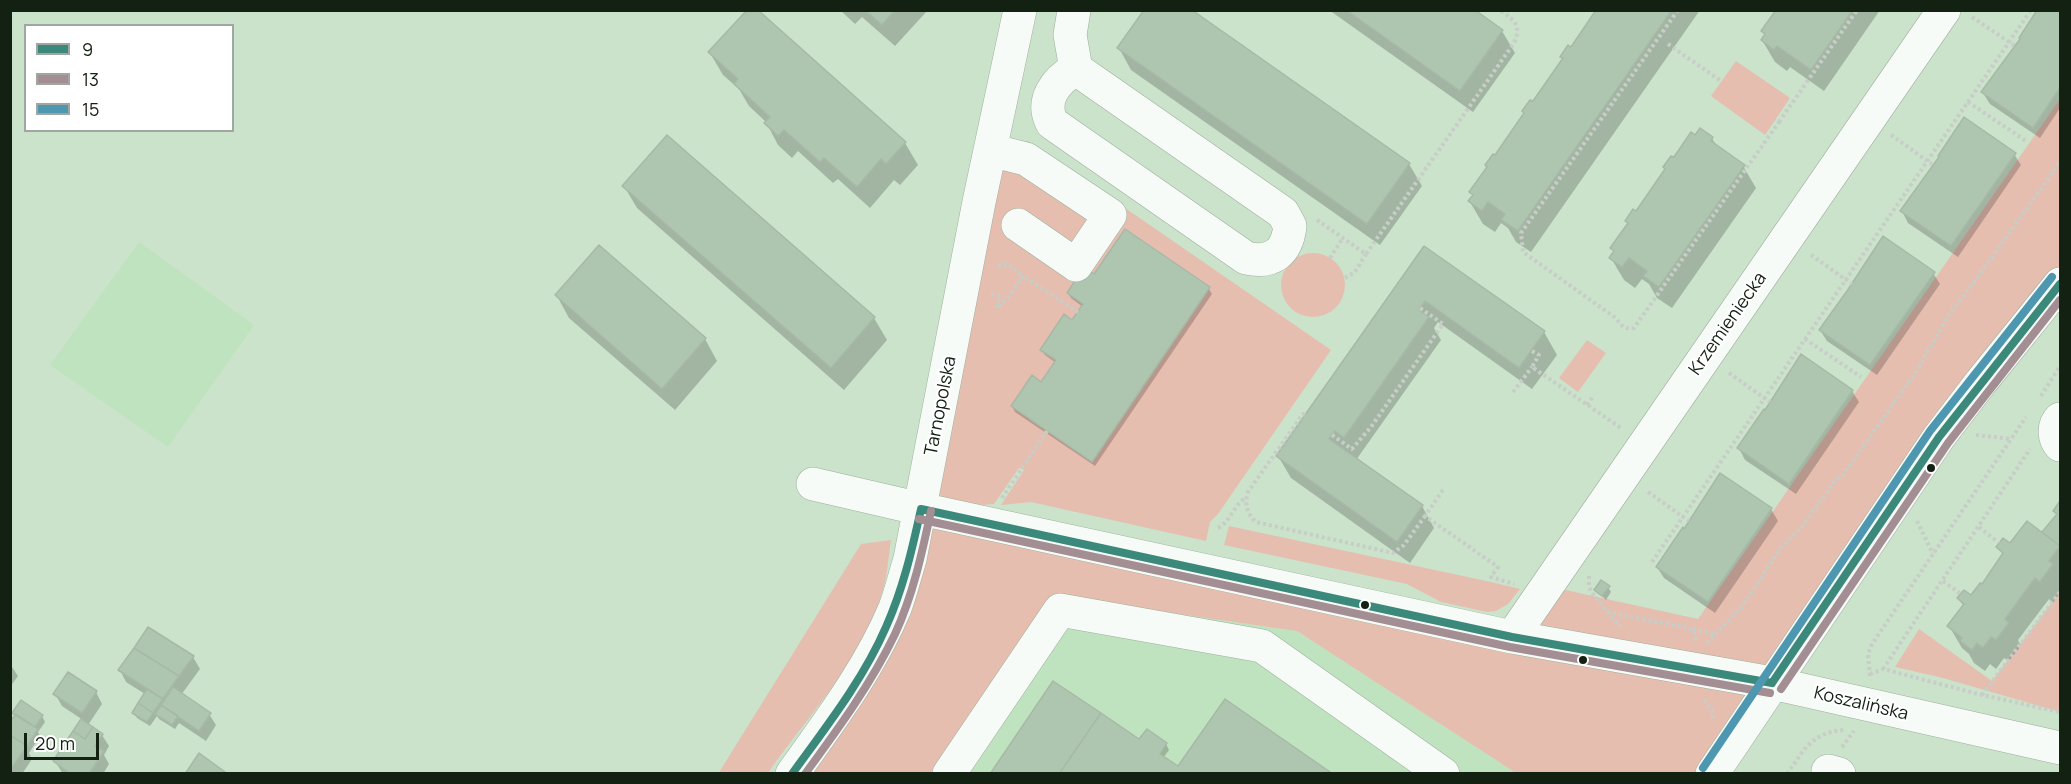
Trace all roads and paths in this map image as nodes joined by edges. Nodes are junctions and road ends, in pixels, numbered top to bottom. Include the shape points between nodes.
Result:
1 (1020, 10) edge
2 (1074, 10) edge
3 (1500, 10) edge
4 (1678, 10) edge
5 (1857, 10) edge
6 (1976, 10) edge
7 (2031, 10) edge
8 (1960, 18) edge
9 (2009, 42) junction
10 (1668, 44) dead end
11 (2015, 46) dead end
12 (1076, 69) junction
13 (1721, 81) dead end
14 (1968, 102) junction
15 (1897, 125) dead end
16 (2026, 141) dead end
17 (990, 150) junction
18 (1928, 161) junction
19 (2061, 162) edge
20 (1933, 165) dead end
21 (1314, 218) dead end
22 (1018, 225) dead end
23 (1343, 238) junction
24 (1808, 252) dead end
25 (1366, 254) junction
26 (1000, 255) dead end
27 (1330, 258) dead end
28 (998, 266) junction
29 (995, 275) dead end
30 (1023, 276) junction
31 (1345, 279) dead end
32 (1846, 279) junction
33 (993, 284) dead end
34 (1852, 284) dead end
35 (2061, 284) edge
36 (991, 294) junction
37 (989, 303) dead end
38 (1420, 308) dead end
39 (1078, 312) dead end
40 (1805, 339) junction
41 (1532, 351) dead end
42 (1730, 365) dead end
43 (2061, 366) edge
44 (1532, 367) junction
45 (1861, 377) dead end
46 (1569, 385) dead end
47 (1565, 390) junction
48 (1513, 392) dead end
49 (1594, 395) dead end
50 (1765, 398) junction
51 (1770, 402) dead end
52 (1587, 405) junction
53 (2042, 411) edge
54 (1305, 415) dead end
55 (1047, 431) dead end
56 (1625, 431) dead end
57 (1332, 435) dead end
58 (2047, 444) edge
59 (813, 484) dead end
60 (1642, 488) dead end
61 (1443, 490) dead end
62 (1246, 498) junction
63 (1000, 501) dead end
64 (921, 509) junction
65 (1234, 510) junction
66 (1249, 513) junction
67 (1425, 516) junction
68 (1683, 517) junction
69 (1689, 521) dead end
70 (1979, 527) junction
71 (1218, 528) dead end
72 (2000, 543) dead end
73 (1652, 562) dead end
74 (1590, 567) dead end
75 (1943, 580) junction
76 (1515, 585) dead end
77 (2061, 592) edge
78 (1961, 594) dead end
79 (1607, 612) junction
80 (1689, 628) junction
81 (1626, 634) dead end
82 (1716, 634) junction
83 (1512, 637) junction
84 (1697, 662) junction
85 (1883, 669) junction
86 (1772, 683) junction
87 (1982, 695) junction
88 (2061, 712) edge
89 (1714, 724) dead end
90 (1852, 726) dead end
91 (2061, 748) edge
92 (792, 774) edge
93 (949, 774) edge
94 (1443, 774) edge
95 (1712, 774) edge
96 (1787, 774) edge

1 - 17 street, Tarnopolska
2 - 12 street via 1070,35
3 - 25 path via 1516,23 1514,44
4 - 5 path via 1521,233 1523,252 1629,329 1634,328
6 - 8 path
7 - 9 path
8 - 9 path
8 - 83 street, Krzemieniecka
9 - 11 path
9 - 14 path
10 - 13 path
12 - 12 street via 1283,213 1290,226 1286,245 1270,259 1246,258 1052,123 1048,100 1063,76
14 - 16 path
14 - 18 path
15 - 18 path via 1889,136
17 - 22 street via 1026,159 1110,215 1076,264
17 - 64 street, Tarnopolska
18 - 20 path
18 - 32 path
19 - 82 path via 1948,316 1918,369 1843,476 1780,549 1742,607
21 - 23 path
23 - 25 path
23 - 27 path
24 - 32 path
25 - 31 path via 1355,272
26 - 28 path
28 - 29 path
28 - 30 path via 1008,264
30 - 36 path via 996,308 1000,296
30 - 39 path
32 - 34 path
32 - 40 path
33 - 36 path
35 - 86 street via 1939,437
36 - 37 path
38 - 57 path via 1443,324 1352,449
40 - 45 path
40 - 50 path
41 - 44 path via 1539,356
42 - 50 path via 1726,371
43 - 53 path
44 - 47 path
44 - 48 path
46 - 47 path
47 - 52 path
49 - 52 path
50 - 51 path
50 - 68 path
52 - 56 path
53 - 58 street via 2057,422
53 - 85 path via 1872,644 1868,654 1870,676
54 - 62 path
55 - 63 path
58 - 70 path
59 - 64 street, Koszalińska
60 - 68 path
61 - 67 path
62 - 65 path
62 - 66 path
64 - 83 street, Koszalińska
64 - 92 street, Tarnopolska via 895,608 867,664
65 - 66 path
65 - 71 path
66 - 67 path via 1260,524 1389,553 1401,549
67 - 76 path via 1498,567 1491,577
68 - 69 path
68 - 73 path
70 - 72 path
70 - 75 path
74 - 79 path via 1589,587
75 - 78 path
75 - 85 path
77 - 87 path
79 - 80 path
79 - 81 path
80 - 82 path
80 - 84 path via 1694,631
82 - 84 path
83 - 84 street, Koszalińska
84 - 86 street, Koszalińska
84 - 89 path via 1690,689 1712,710
85 - 87 path
86 - 91 street, Koszalińska
86 - 95 street
87 - 88 path
90 - 96 path via 1861,732 1830,732 1811,741
93 - 94 street via 1060,610 1262,646

